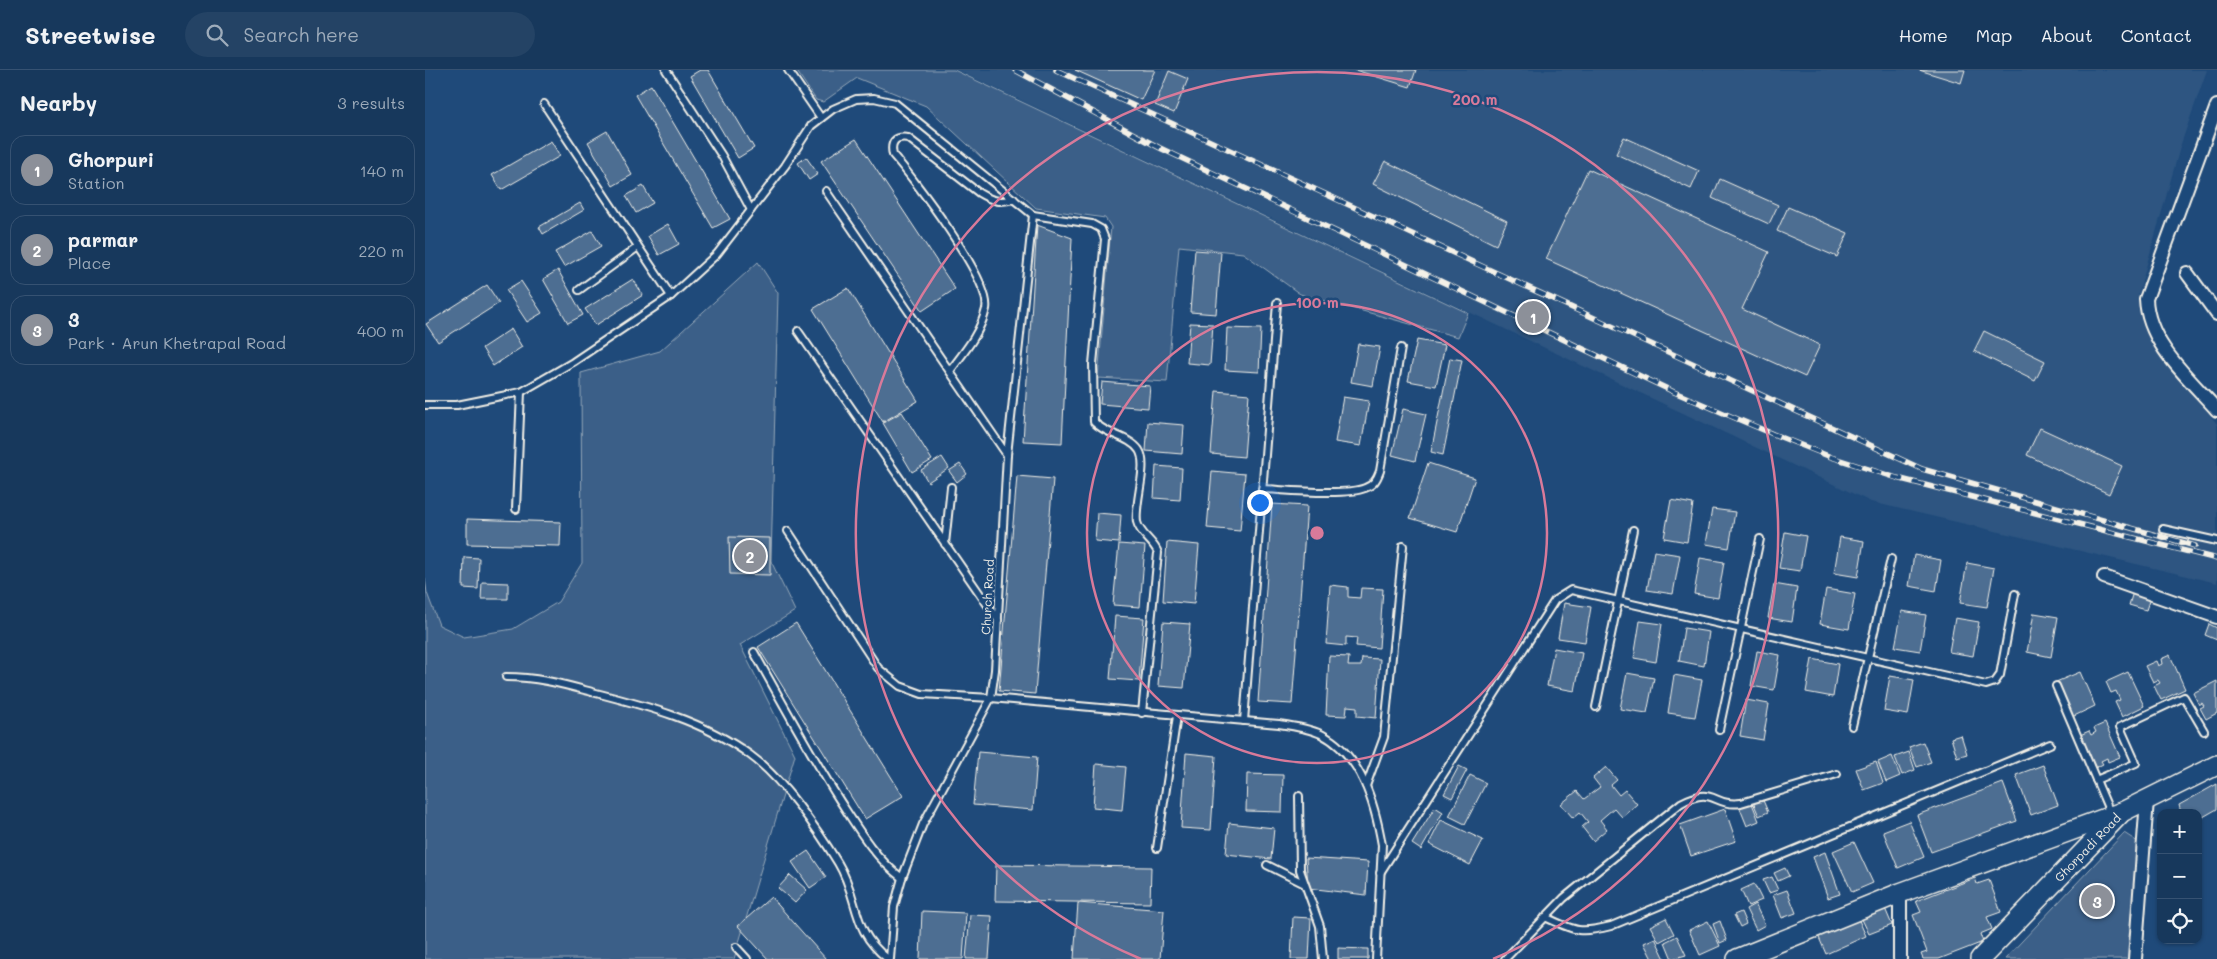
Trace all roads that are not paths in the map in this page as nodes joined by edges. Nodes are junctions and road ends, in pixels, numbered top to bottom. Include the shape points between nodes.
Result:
1 (666, 70) edge
2 (788, 70) edge
3 (543, 104) dead end
4 (2217, 106) edge
5 (821, 118) junction
6 (826, 191) dead end
7 (1014, 199) junction
8 (751, 210) junction
9 (1033, 215) junction
10 (638, 247) junction
11 (2187, 274) dead end
12 (579, 290) dead end
13 (671, 296) junction
14 (1277, 302) dead end
15 (2217, 314) edge
16 (798, 331) dead end
17 (1401, 348) dead end
18 (950, 371) junction
19 (521, 392) junction
20 (425, 404) edge
21 (2217, 410) edge
22 (1007, 455) junction
23 (951, 487) dead end
24 (1262, 489) junction
25 (516, 508) dead end
26 (2163, 529) dead end
27 (1633, 530) dead end
28 (788, 531) dead end
29 (1760, 539) dead end
30 (2217, 542) edge
31 (945, 544) junction
32 (1403, 546) dead end
33 (1891, 559) dead end
34 (2104, 577) dead end
35 (2015, 594) dead end
36 (1619, 600) junction
37 (2217, 617) edge
38 (998, 620) junction
39 (1741, 628) junction
40 (754, 652) dead end
41 (1869, 657) junction
42 (506, 677) dead end
43 (2057, 686) dead end
44 (991, 698) junction
45 (1596, 707) dead end
46 (1142, 713) junction
47 (1177, 716) junction
48 (1244, 721) junction
49 (1852, 726) dead end
50 (1719, 730) dead end
51 (2204, 731) dead end
52 (2050, 744) dead end
53 (2217, 765) edge
54 (1837, 774) dead end
55 (2096, 780) junction
56 (1366, 786) junction
57 (1299, 796) dead end
58 (2147, 800) junction
59 (2117, 814) junction
60 (1157, 848) dead end
61 (1267, 865) dead end
62 (1379, 873) junction
63 (902, 878) junction
64 (1303, 884) junction
65 (1900, 893) junction
66 (1545, 917) junction
67 (736, 947) dead end
68 (747, 959) edge
69 (889, 959) edge
70 (1323, 959) edge
71 (1376, 959) edge
72 (1505, 959) edge
73 (1737, 959) edge
74 (1900, 959) edge
75 (1980, 959) edge
76 (2135, 959) edge

1 - 8 lane
2 - 5 lane
3 - 10 lane
4 - 21 street via 2146,299 2147,312 2163,348
5 - 7 lane via 856,99 875,98 895,103
5 - 8 lane via 811,126
6 - 18 lane
7 - 9 lane
7 - 18 lane via 991,200 908,138 894,140 891,147 893,155 980,279 987,307 977,335
8 - 13 lane via 717,254
9 - 22 lane, Church Road
9 - 46 lane via 1092,224 1101,229 1105,239 1093,364 1094,422 1100,429 1139,450 1143,460 1136,506 1138,524 1159,553
10 - 12 lane
10 - 13 lane
11 - 15 street
13 - 19 lane via 573,362
14 - 24 lane
16 - 31 lane
17 - 24 lane via 1380,471 1375,482 1365,489 1343,491
18 - 22 lane
19 - 20 lane via 457,404
19 - 25 lane
22 - 38 lane, Church Road
23 - 31 lane
24 - 48 lane
26 - 30 lane
27 - 36 lane
28 - 44 lane via 878,668 900,686 922,694
29 - 39 lane
31 - 38 lane
32 - 56 lane via 1384,737
33 - 41 lane
34 - 37 street
35 - 41 lane via 2000,675 1995,682 1975,684
36 - 39 lane
36 - 45 lane
36 - 62 lane via 1571,590 1555,600
38 - 44 lane, Church Road
39 - 41 lane
39 - 50 lane
40 - 63 lane via 811,755 853,820 881,860
41 - 49 lane
42 - 69 lane via 533,677 626,700 697,724 751,755 821,834 844,872 864,934 875,949
43 - 55 lane
44 - 46 lane
44 - 63 lane, Church Road via 923,824
46 - 47 lane
47 - 48 lane
47 - 60 lane
48 - 56 lane via 1297,727 1320,734 1335,743 1357,766
51 - 55 lane via 2184,697 2120,727 2137,763
52 - 66 lane via 1611,926 1575,931
53 - 58 main road, Ghorpadi Road
54 - 66 lane via 1735,804 1723,803 1711,795 1690,798 1628,845
55 - 59 lane
56 - 62 lane via 1382,845
57 - 64 lane via 1299,856
58 - 59 main road, Ghorpadi Road
58 - 76 street
59 - 65 main road
59 - 75 main road, Ghorpadi Road
61 - 64 lane
62 - 71 lane
63 - 69 lane, Church Road via 894,908
64 - 70 lane via 1320,926
65 - 73 main road
65 - 74 street
66 - 72 lane
67 - 68 lane

